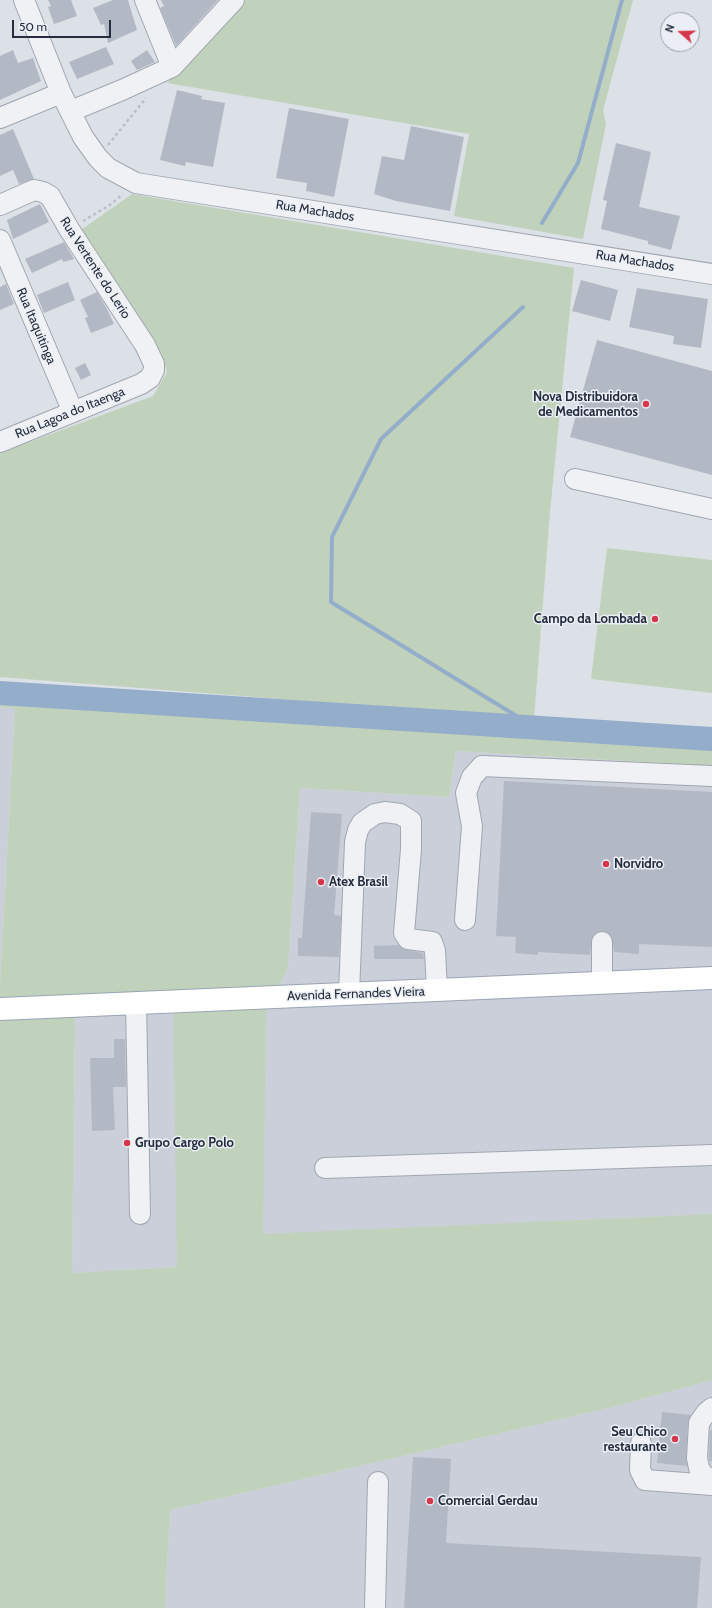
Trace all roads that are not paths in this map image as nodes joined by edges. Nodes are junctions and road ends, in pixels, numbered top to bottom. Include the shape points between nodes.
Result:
1 (24, 0) edge
2 (145, 0) edge
3 (234, 0) edge
4 (172, 67) junction
5 (61, 93) junction
6 (71, 111) junction
7 (0, 118) edge
8 (0, 205) edge
9 (0, 240) edge
10 (712, 274) edge
11 (141, 384) joint
12 (73, 412) junction
13 (0, 442) edge
14 (575, 479) dead end
15 (712, 509) edge
16 (712, 776) edge
17 (465, 920) dead end
18 (602, 942) dead end
19 (710, 975) edge
20 (602, 983) junction
21 (437, 990) junction
22 (349, 994) junction
23 (136, 1003) junction
24 (0, 1009) edge
25 (712, 1155) edge
26 (324, 1168) dead end
27 (140, 1214) dead end
28 (712, 1408) edge
29 (641, 1443) dead end
30 (712, 1480) edge
31 (378, 1482) dead end
32 (712, 1485) edge
33 (375, 1608) edge

1 - 5 street, Rua Machados
2 - 4 street
3 - 4 street
4 - 6 street
5 - 6 street, Rua Machados
5 - 7 street
6 - 10 street, Rua Machados via 84,138 98,158 108,168 136,183
8 - 11 street, Rua Vertente do Lerio via 34,190 43,192 53,201 68,229 152,357 154,370 150,378
9 - 12 street, Rua Itaquitinga
11 - 12 street, Rua Lagoa do Itaenga
12 - 13 street, Rua Lagoa do Itaenga
14 - 15 street
16 - 17 street via 482,766 472,777 466,793 472,826
18 - 20 street
19 - 20 main road, Avenida Fernandes Vieira
20 - 21 main road, Avenida Fernandes Vieira
21 - 22 main road, Avenida Fernandes Vieira
21 - 22 street via 435,951 432,942 408,939 404,933 411,821 400,814 384,812 375,814 362,823 355,842
22 - 23 main road, Avenida Fernandes Vieira
23 - 24 main road, Avenida Fernandes Vieira
23 - 27 street
25 - 26 street
28 - 30 street via 699,1423 697,1458 703,1475
29 - 32 street via 640,1470 645,1480
31 - 33 street

